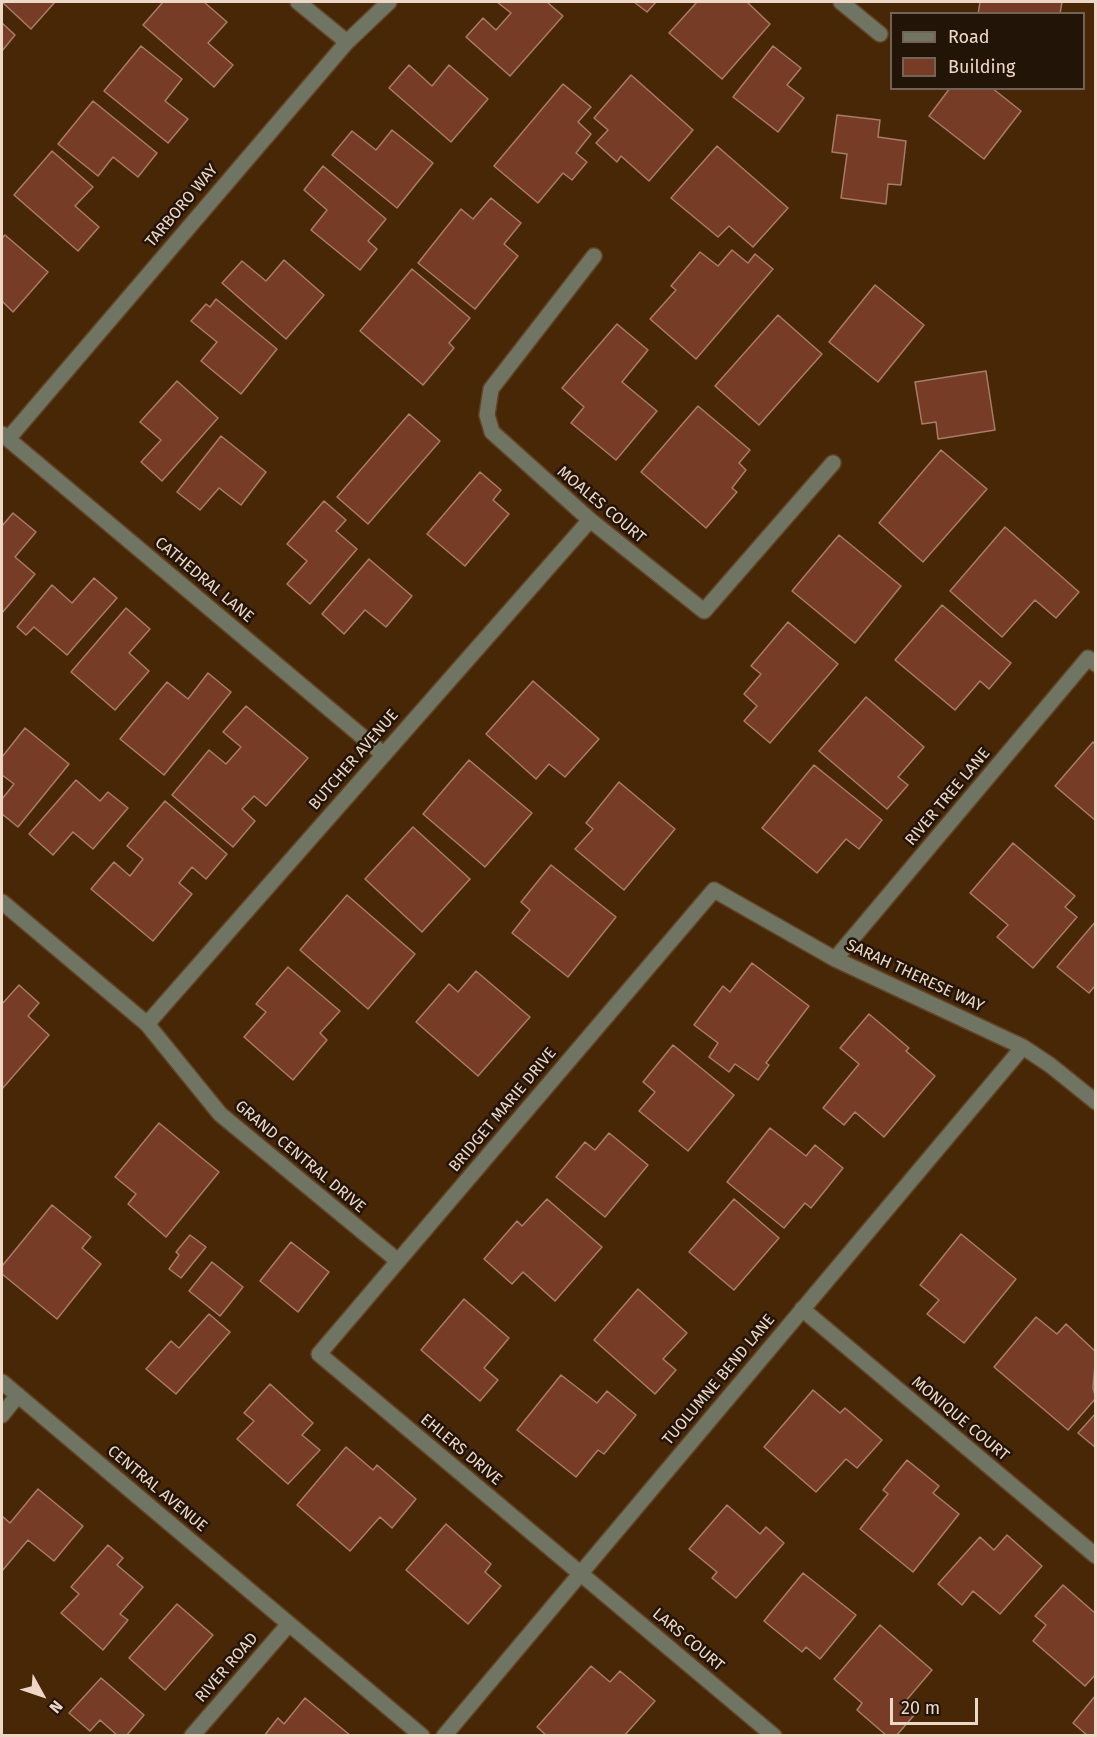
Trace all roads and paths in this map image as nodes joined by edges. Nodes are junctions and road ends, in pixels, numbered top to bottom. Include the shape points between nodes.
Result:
1 (298, 2) edge
2 (389, 2) edge
3 (841, 2) edge
4 (880, 34) dead end
5 (346, 42) junction
6 (594, 256) dead end
7 (5, 436) edge
8 (833, 463) dead end
9 (590, 520) junction
10 (1092, 661) edge
11 (383, 754) junction
12 (714, 890) joint
13 (2, 902) edge
14 (835, 959) junction
15 (147, 1024) junction
16 (1023, 1047) junction
17 (1095, 1102) edge
18 (398, 1262) junction
19 (802, 1309) junction
20 (320, 1354) joint
21 (2, 1382) edge
22 (18, 1395) junction
23 (2, 1415) edge
24 (1095, 1556) edge
25 (580, 1573) junction
26 (289, 1624) junction
27 (192, 1736) edge
28 (422, 1736) edge
29 (444, 1736) edge
30 (774, 1736) edge

1 - 5 street
2 - 5 street, TARBORO WAY
3 - 4 street
5 - 7 street, TARBORO WAY
6 - 9 street, MOALES COURT via 491,389 487,416 492,432
7 - 11 street, CATHEDRAL LANE
8 - 9 street, MOALES COURT via 704,611
9 - 11 street, BUTCHER AVENUE
10 - 14 street, RIVER TREE LANE
11 - 15 street, BUTCHER AVENUE
12 - 14 street, SARAH THERESE WAY
12 - 18 street, BRIDGET MARIE DRIVE
13 - 15 street, GRAND CENTRAL DRIVE
14 - 16 street, SARAH THERESE WAY
15 - 18 street, GRAND CENTRAL DRIVE via 220,1114
16 - 17 street, SARAH THERESE WAY
16 - 19 street, TUOLUMNE BEND LANE
18 - 20 street, BRIDGET MARIE DRIVE
19 - 24 street, MONIQUE COURT
19 - 25 street, TUOLUMNE BEND LANE
20 - 25 street, EHLERS DRIVE
21 - 22 street, CENTRAL AVENUE
22 - 23 street
22 - 26 street, CENTRAL AVENUE
25 - 29 street, TUOLUMNE BEND LANE
25 - 30 street, LARS COURT
26 - 27 street, RIVER ROAD
26 - 28 street, CENTRAL AVENUE

